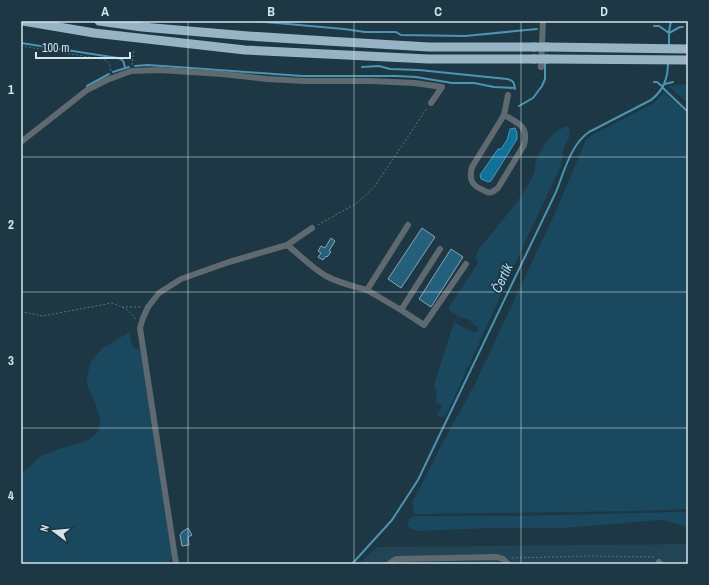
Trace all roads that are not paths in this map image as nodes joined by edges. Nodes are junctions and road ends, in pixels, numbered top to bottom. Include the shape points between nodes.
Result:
1 (23, 21) edge
2 (99, 21) edge
3 (542, 21) edge
4 (686, 49) edge
5 (686, 60) edge
6 (544, 63) junction
7 (508, 95) dead end
8 (431, 103) road end
9 (504, 115) junction
10 (21, 142) edge
11 (408, 225) dead end
12 (312, 228) road end
13 (287, 245) junction
14 (440, 249) dead end
15 (466, 264) dead end
16 (367, 290) junction
17 (401, 310) junction
18 (507, 563) edge
19 (176, 564) edge
20 (389, 564) edge

1 - 6 highway, bridge via 94,33 245,50 428,59 534,59
2 - 4 highway, bridge via 248,36 429,47
3 - 6 street
5 - 6 highway
7 - 9 street
8 - 10 street via 442,87 378,81 304,81 160,70 131,71 87,90
9 - 9 street via 470,174 477,188 486,192 498,188 524,145 526,137 519,124
11 - 16 street
12 - 13 street
13 - 16 street via 326,276
13 - 19 street via 181,279 159,293 143,318 140,328
14 - 17 street
15 - 17 street via 424,325
16 - 17 street
18 - 20 street via 497,558 396,559

